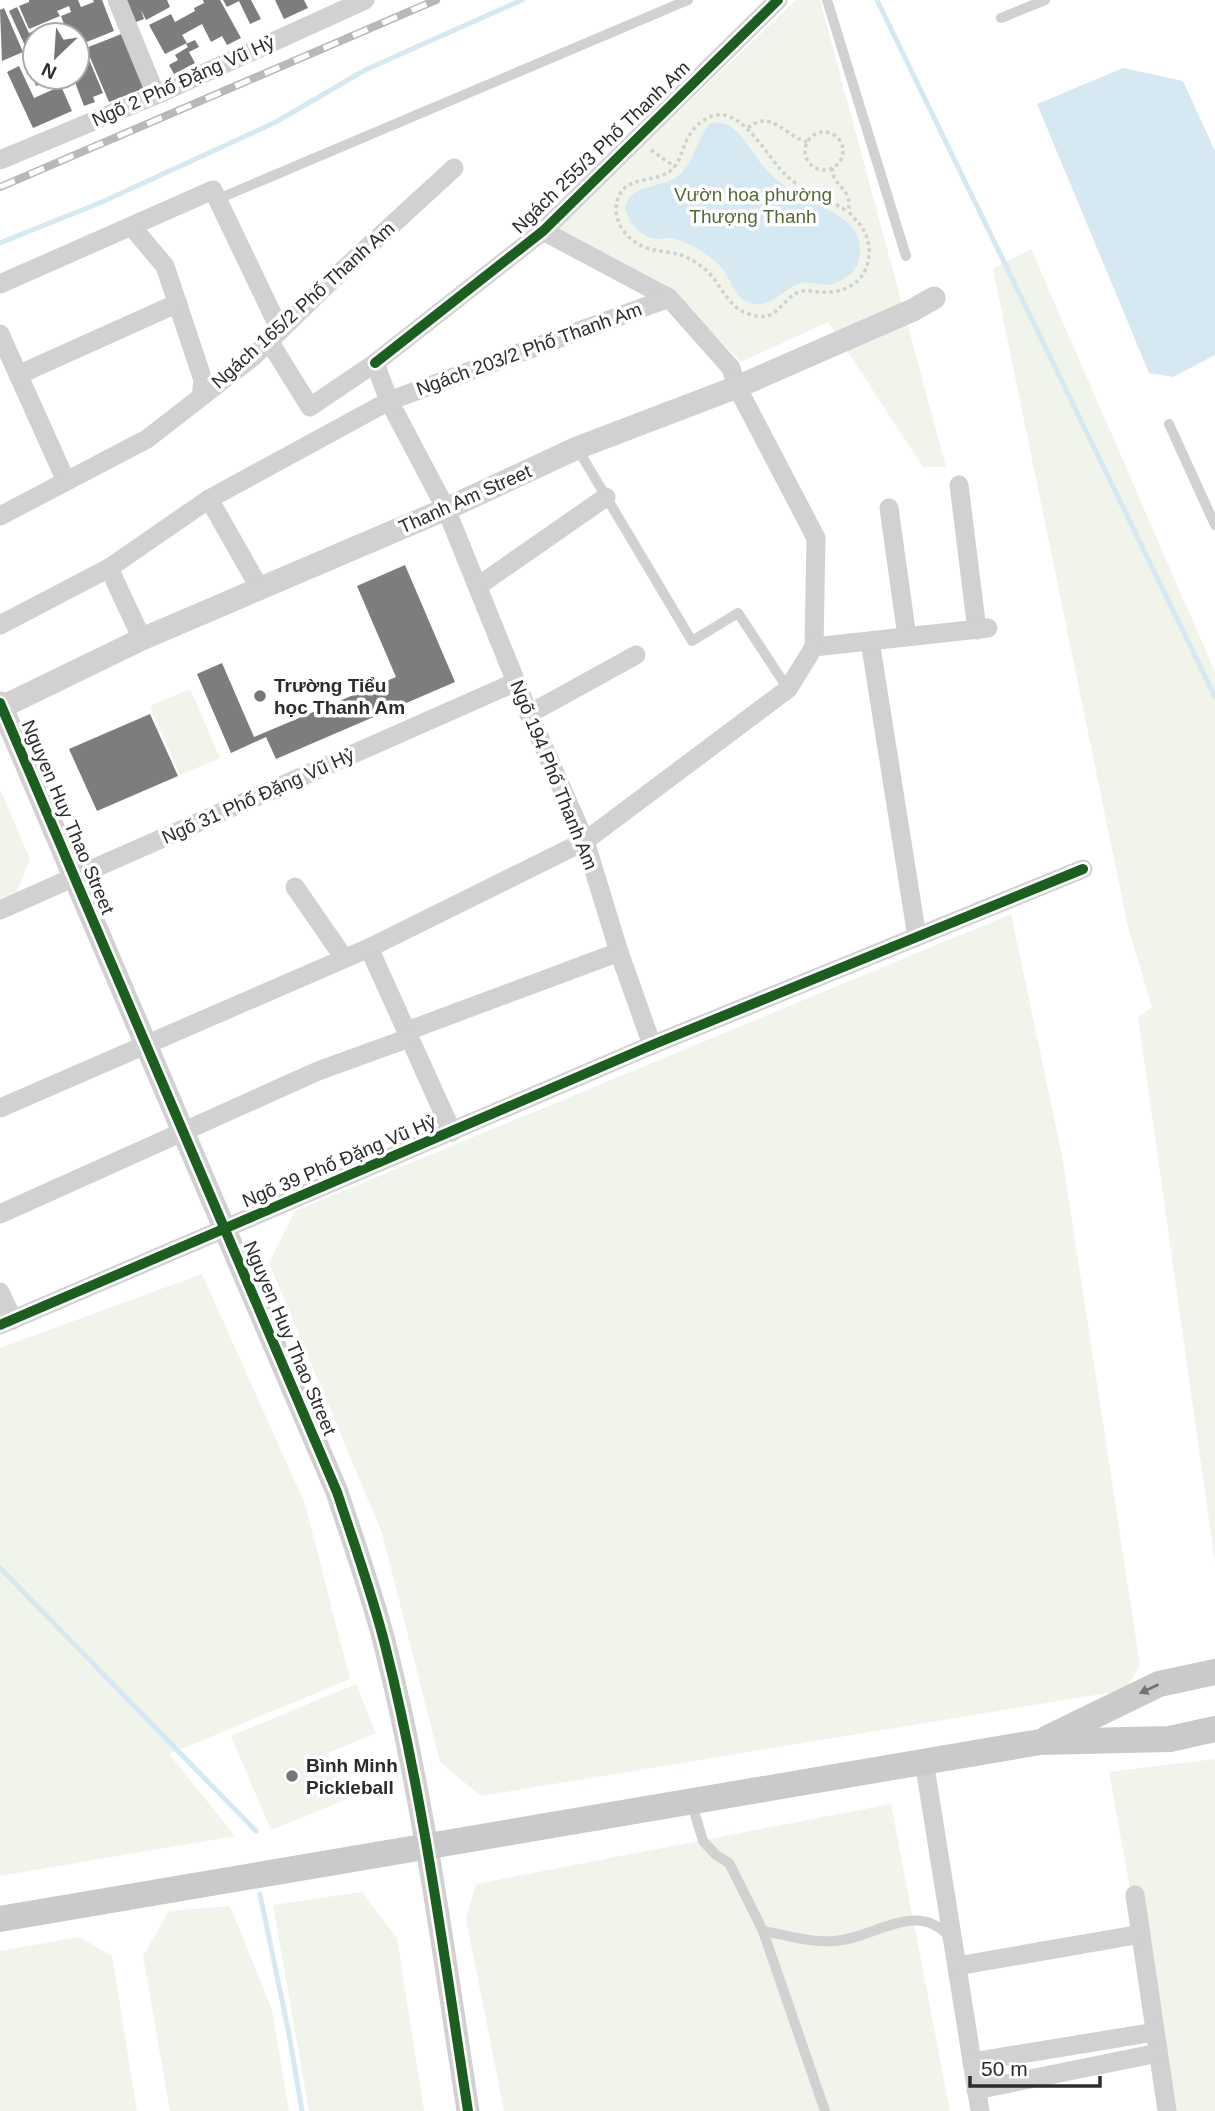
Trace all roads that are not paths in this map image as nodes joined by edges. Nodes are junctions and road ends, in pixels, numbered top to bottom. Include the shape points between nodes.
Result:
1 (117, 0) edge
2 (365, 0) edge
3 (688, 0) edge
4 (778, 0) edge
5 (827, 0) edge
6 (1045, 0) edge
7 (1001, 18) dead end
8 (156, 96) junction
9 (0, 160) edge
10 (454, 168) dead end
11 (215, 195) junction
12 (132, 227) junction
13 (543, 231) junction
14 (906, 256) dead end
15 (0, 284) edge
16 (669, 298) junction
17 (934, 298) dead end
18 (177, 303) junction
19 (0, 334) edge
20 (275, 335) junction
21 (375, 363) junction
22 (18, 375) junction
23 (737, 387) junction
24 (201, 397) junction
25 (389, 401) junction
26 (1169, 424) dead end
27 (577, 448) junction
28 (66, 481) junction
29 (959, 485) dead end
30 (606, 497) junction
31 (209, 499) junction
32 (889, 508) dead end
33 (446, 509) junction
34 (0, 516) edge
35 (1215, 525) edge
36 (109, 568) junction
37 (478, 586) junction
38 (259, 587) junction
39 (0, 625) edge
40 (907, 637) junction
41 (142, 639) junction
42 (870, 641) junction
43 (814, 648) junction
44 (636, 655) dead end
45 (516, 682) junction
46 (788, 690) junction
47 (1, 706) edge
48 (529, 714) junction
49 (585, 841) junction
50 (1083, 869) dead end
51 (75, 878) junction
52 (295, 887) dead end
53 (0, 910) edge
54 (917, 937) junction
55 (369, 948) junction
56 (619, 952) junction
57 (344, 958) junction
58 (408, 1035) junction
59 (146, 1044) junction
60 (652, 1045) junction
61 (0, 1108) edge
62 (183, 1130) junction
63 (452, 1132) junction
64 (0, 1214) edge
65 (225, 1229) junction
66 (0, 1292) edge
67 (7, 1322) edge
68 (1215, 1672) edge
69 (1215, 1729) edge
70 (1040, 1742) junction
71 (924, 1761) junction
72 (691, 1801) junction
73 (428, 1846) junction
74 (1135, 1895) dead end
75 (0, 1919) edge
76 (763, 1931) junction
77 (1141, 1934) junction
78 (953, 1942) junction
79 (957, 1966) junction
80 (1155, 2032) junction
81 (1158, 2053) junction
82 (972, 2062) junction
83 (976, 2090) junction
84 (468, 2111) edge
85 (825, 2111) edge
86 (980, 2111) edge
87 (1167, 2111) edge

1 - 8 street
2 - 8 street, Ngõ 2 Phố Đặng Vũ Hỷ
3 - 11 lane
4 - 13 street, Ngách 255/3 Phố Thanh Am
5 - 14 lane
6 - 7 lane
8 - 9 street, Ngõ 2 Phố Đặng Vũ Hỷ
10 - 20 street, Ngách 165/2 Phố Thanh Am
11 - 12 street
11 - 20 street
12 - 15 street
12 - 18 street via 165,266
13 - 16 street
13 - 21 street, Ngách 255/3 Phố Thanh Am
16 - 23 street via 731,368
16 - 25 street, Ngách 203/2 Phố Thanh Am
17 - 23 street, Thanh Am Street
18 - 22 street
18 - 24 street via 203,380
19 - 22 street
20 - 21 street, Ngách 255/3 Phố Thanh Am via 310,407
20 - 24 street, Ngách 165/2 Phố Thanh Am
21 - 25 street, Ngõ 194 Phố Thanh Am
22 - 28 street
23 - 27 street, Thanh Am Street
23 - 43 street via 816,538
24 - 28 street, Ngách 165/2 Phố Thanh Am via 147,439
25 - 31 street, Ngách 203/2 Phố Thanh Am
25 - 33 street, Ngõ 194 Phố Thanh Am
26 - 35 lane
27 - 30 lane
27 - 33 street, Thanh Am Street
28 - 34 street, Ngách 165/2 Phố Thanh Am
29 - 40 street via 983,629
30 - 37 street
30 - 46 lane via 692,641 737,613
31 - 36 street, Ngách 203/2 Phố Thanh Am
31 - 38 street
32 - 40 street
33 - 37 street, Ngõ 194 Phố Thanh Am
33 - 38 street, Thanh Am Street
36 - 39 street, Ngách 203/2 Phố Thanh Am
36 - 41 street
37 - 45 street, Ngõ 194 Phố Thanh Am
38 - 41 street, Thanh Am Street
40 - 42 street
41 - 47 street, Thanh Am Street
42 - 43 street
42 - 54 street
43 - 46 street
44 - 48 street
45 - 48 street, Ngõ 194 Phố Thanh Am
45 - 51 street, Ngõ 31 Phố Đặng Vũ Hỷ
46 - 49 street
47 - 51 street, Nguyen Huy Thao Street
48 - 49 street, Ngõ 194 Phố Thanh Am
49 - 55 street
49 - 56 street, Ngõ 194 Phố Thanh Am
50 - 54 street, Ngõ 39 Phố Đặng Vũ Hỷ
51 - 53 street, Ngõ 31 Phố Đặng Vũ Hỷ
51 - 59 street, Nguyen Huy Thao Street
52 - 57 street
54 - 60 street, Ngõ 39 Phố Đặng Vũ Hỷ
55 - 57 street
55 - 58 street
56 - 58 street
56 - 60 street, Ngõ 194 Phố Thanh Am
57 - 59 street
58 - 62 street
58 - 63 street
59 - 61 street
59 - 62 street, Nguyen Huy Thao Street
60 - 63 street, Ngõ 39 Phố Đặng Vũ Hỷ
62 - 64 street
62 - 65 street, Nguyen Huy Thao Street
63 - 65 street, Ngõ 39 Phố Đặng Vũ Hỷ
65 - 67 street, Ngõ 39 Phố Đặng Vũ Hỷ
65 - 73 street, Nguyen Huy Thao Street via 337,1492 370,1591 397,1692
66 - 67 street
68 -> 70 main road via 1159,1684
69 - 70 main road via 1170,1739
70 - 71 main road
71 - 72 main road
71 - 78 street
72 - 73 main road
72 - 76 lane via 703,1842 729,1863
73 - 75 main road
73 - 84 street, Nguyen Huy Thao Street
74 - 77 street
76 - 78 lane via 837,1941 891,1924 924,1920
76 - 85 lane
77 - 79 street
77 - 80 street
78 - 79 street
79 - 82 street
80 - 81 street
80 - 82 street
81 - 83 street
81 - 87 street
82 - 83 street
83 - 86 street

